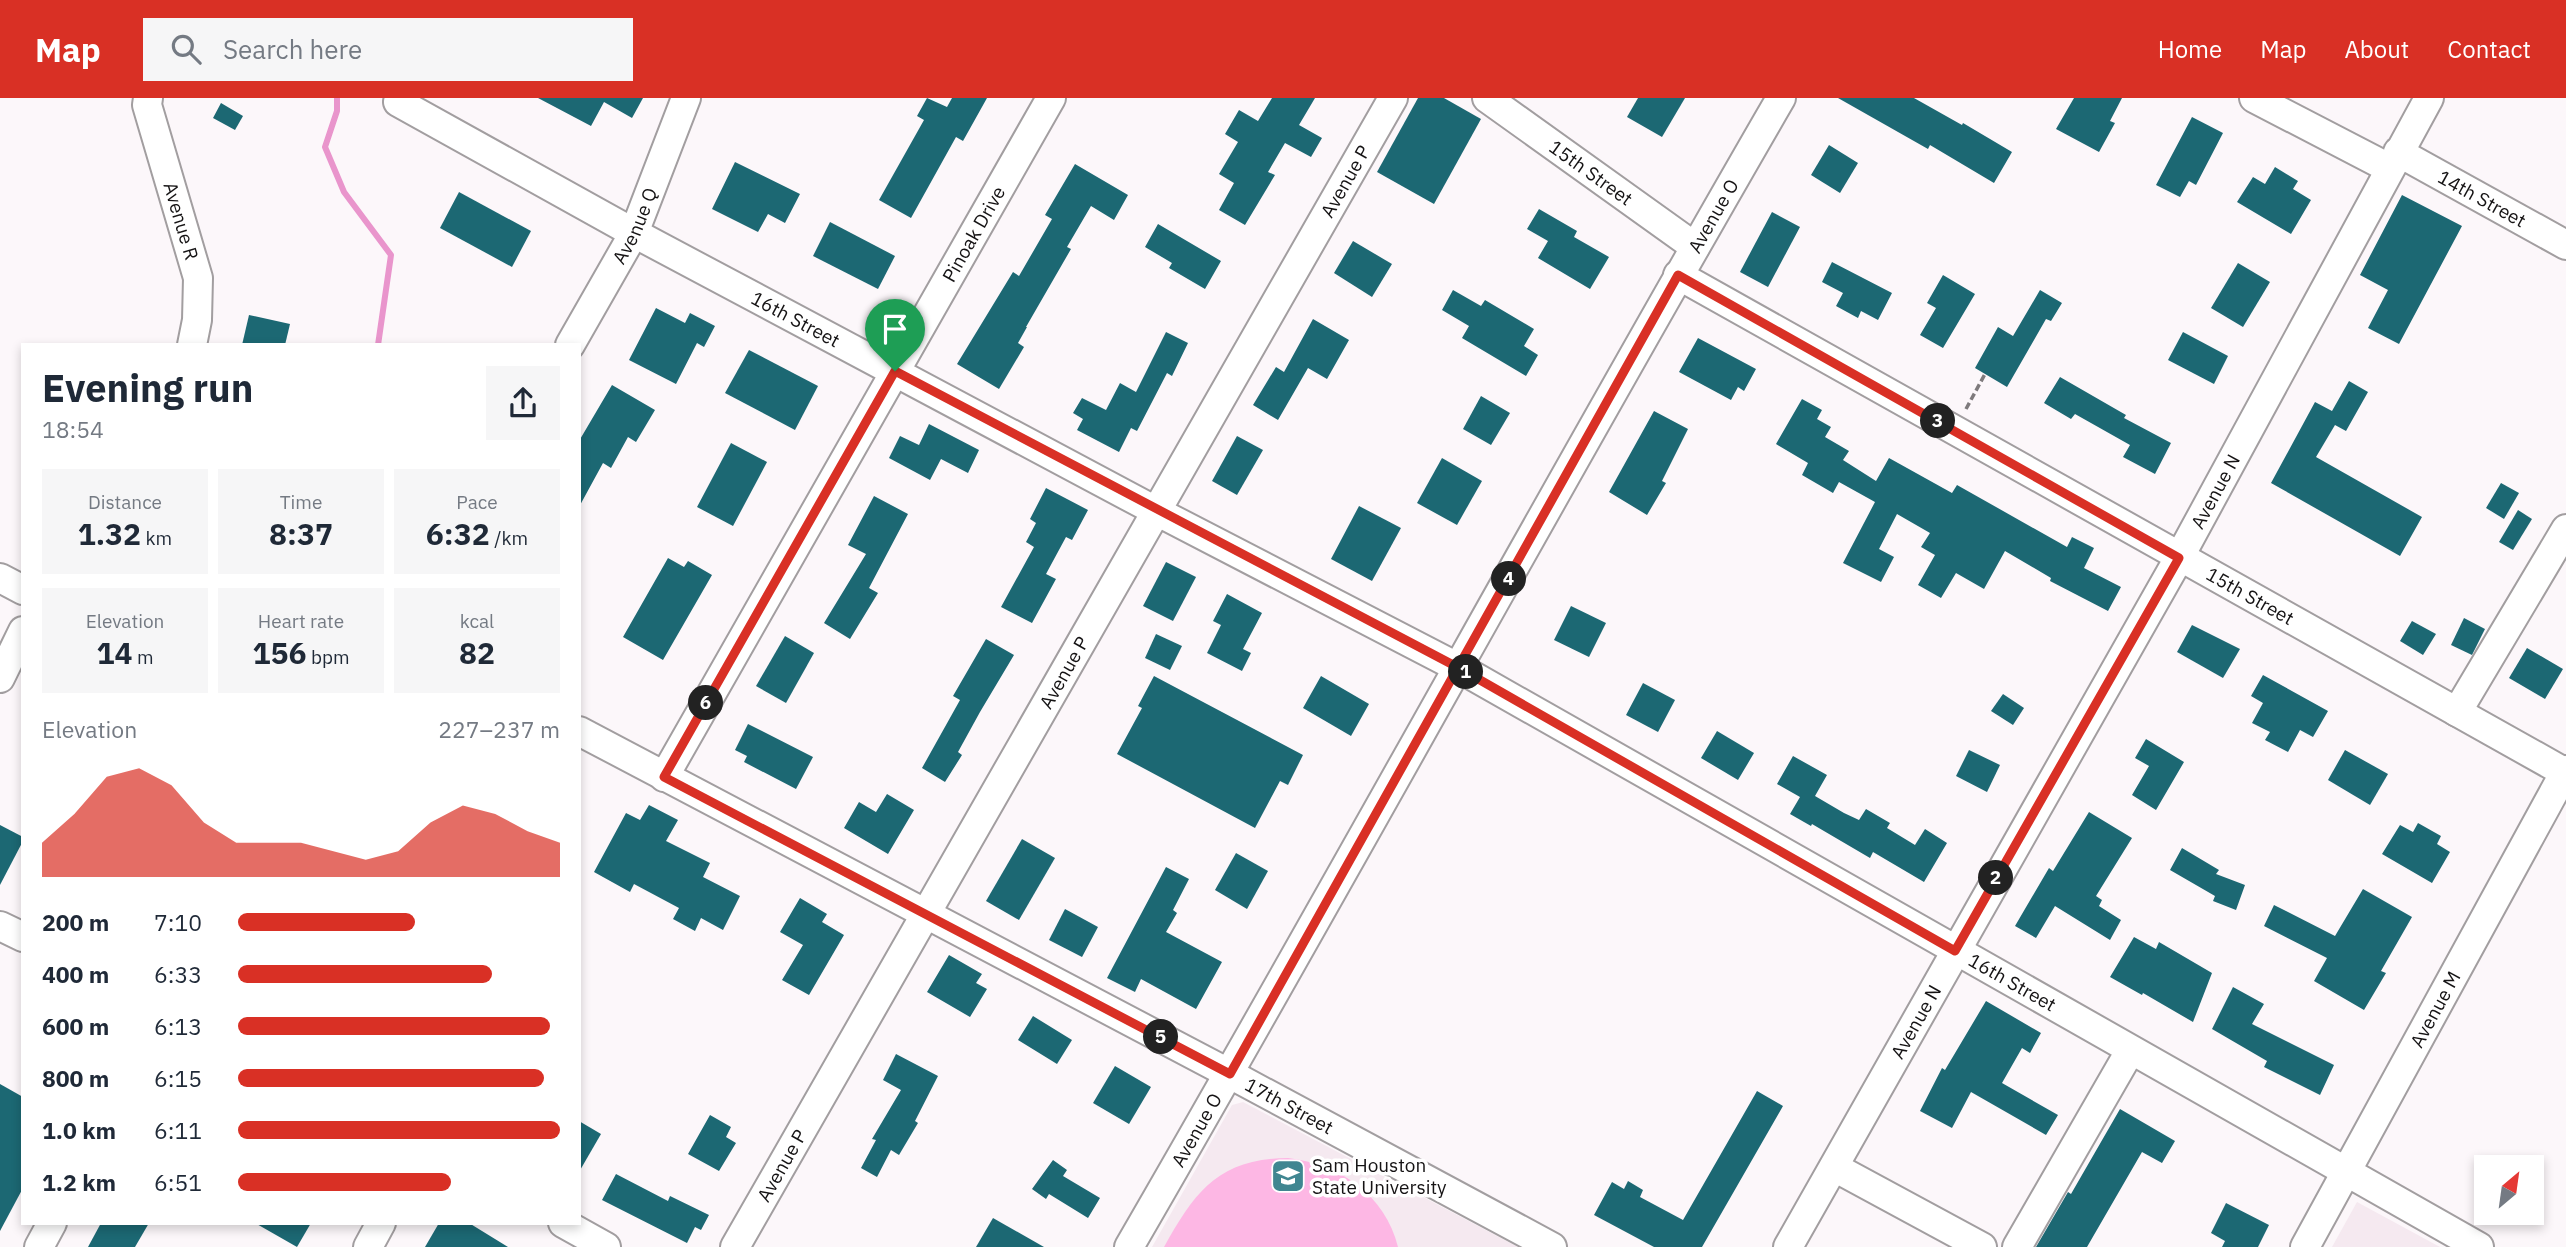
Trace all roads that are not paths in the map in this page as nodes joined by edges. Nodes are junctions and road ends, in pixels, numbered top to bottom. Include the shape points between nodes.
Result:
1 (148, 98) edge
2 (686, 98) edge
3 (1051, 98) edge
4 (1393, 98) edge
5 (1487, 98) edge
6 (1781, 98) edge
7 (2254, 98) edge
8 (2429, 98) edge
9 (398, 102) dead end
10 (2394, 160) junction
11 (634, 233) junction
12 (2566, 245) edge
13 (1695, 247) junction
14 (1678, 275) junction
15 (192, 343) edge
16 (571, 343) edge
17 (895, 371) junction
18 (1156, 511) junction
19 (2566, 529) edge
20 (2179, 558) junction
21 (0, 578) edge
22 (21, 589) edge
23 (21, 635) edge
24 (1459, 668) junction
25 (0, 678) edge
26 (2457, 712) junction
27 (581, 733) edge
28 (2566, 772) edge
29 (664, 777) junction
30 (926, 913) junction
31 (1955, 951) junction
32 (2130, 1051) junction
33 (1230, 1074) junction
34 (1833, 1167) junction
35 (2346, 1173) junction
36 (51, 1225) edge
37 (381, 1225) edge
38 (567, 1225) edge
39 (38, 1247) edge
40 (368, 1247) edge
41 (607, 1247) edge
42 (735, 1247) edge
43 (1129, 1247) edge
44 (1552, 1247) edge
45 (1788, 1247) edge
46 (1982, 1247) edge
47 (2017, 1247) edge
48 (2305, 1247) edge
49 (2479, 1247) edge

1 - 15 street, Avenue R via 198,278
2 - 11 street, Avenue Q
3 - 17 street, Pinoak Drive
4 - 18 street, Avenue P
5 - 13 street, 15th Street
6 - 13 street, Avenue O
7 - 10 street, 14th Street
8 - 10 street, Avenue N
9 - 11 street, 16th Street
10 - 12 street, 14th Street
10 - 20 street, Avenue N
11 - 16 street, Avenue Q
11 - 17 street, 16th Street
13 - 14 street, Avenue O
14 - 20 street, 15th Street
14 - 24 street, Avenue O
17 - 18 street, 16th Street
17 - 29 street, Pinoak Drive
18 - 24 street, 16th Street
18 - 30 street, Avenue P
19 - 26 street
20 - 26 street, 15th Street
20 - 31 street, Avenue N
21 - 22 street
23 - 25 street
24 - 31 street, 16th Street
24 - 33 street, Avenue O
26 - 28 street, 15th Street
27 - 29 street, 17th Street
28 - 35 street, Avenue M
29 - 30 street, 17th Street
30 - 33 street, 17th Street
30 - 42 street, Avenue P
31 - 32 street, 16th Street
31 - 34 street, Avenue N
32 - 35 street, 16th Street
32 - 47 street
33 - 43 street, Avenue O
33 - 44 street, 17th Street
34 - 45 street, Avenue N
34 - 46 street
35 - 48 street, Avenue M
35 - 49 street, 16th Street
36 - 39 street
37 - 40 street
38 - 41 street

